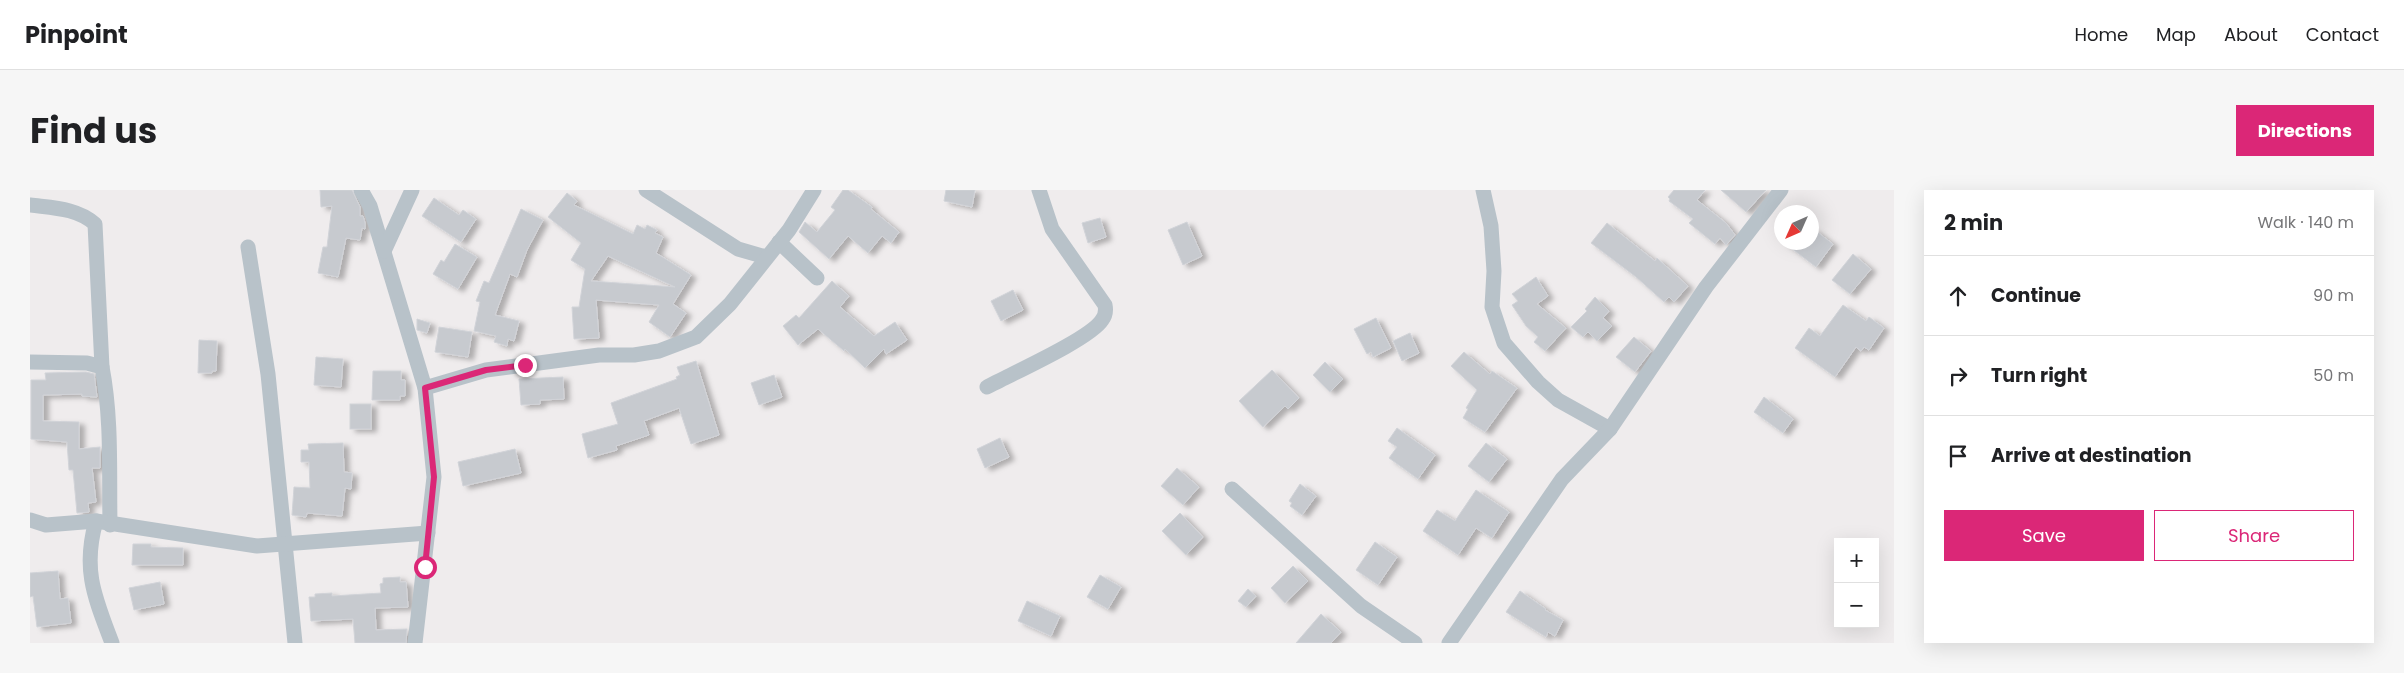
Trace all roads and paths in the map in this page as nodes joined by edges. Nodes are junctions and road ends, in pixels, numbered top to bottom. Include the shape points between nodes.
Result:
1 (362, 190) edge
2 (412, 190) edge
3 (646, 190) edge
4 (814, 190) edge
5 (1039, 190) edge
6 (1483, 190) edge
7 (1780, 190) edge
8 (30, 205) edge
9 (779, 242) junction
10 (248, 247) dead end
11 (384, 251) junction
12 (766, 257) junction
13 (817, 278) dead end
14 (30, 362) edge
15 (102, 367) junction
16 (987, 387) dead end
17 (425, 388) junction
18 (1610, 429) junction
19 (1232, 489) dead end
20 (30, 520) edge
21 (103, 523) junction
22 (428, 533) junction
23 (284, 543) junction
24 (112, 643) edge
25 (295, 643) edge
26 (416, 643) edge
27 (1415, 643) edge
28 (1449, 643) edge

1 - 11 street
2 - 11 street
3 - 12 street via 738,249
4 - 9 street
5 - 16 street via 1052,229 1105,305 1106,312 1102,320 1082,337
6 - 18 street via 1491,226 1492,307 1504,343 1558,400
7 - 18 street via 1706,287
8 - 15 street via 65,209 84,215 95,224
9 - 12 street
9 - 13 street
10 - 23 street via 268,374
11 - 17 street
12 - 17 street via 730,304 696,338 659,351 634,355 599,355 486,370
14 - 15 street via 88,363
15 - 21 street via 110,444
17 - 22 street via 434,477
18 - 28 street via 1562,479
19 - 27 street via 1361,606
20 - 21 street via 46,524
21 - 23 street via 258,546
21 - 24 street via 89,552 90,566 96,601
22 - 23 street
22 - 26 street
23 - 25 street

